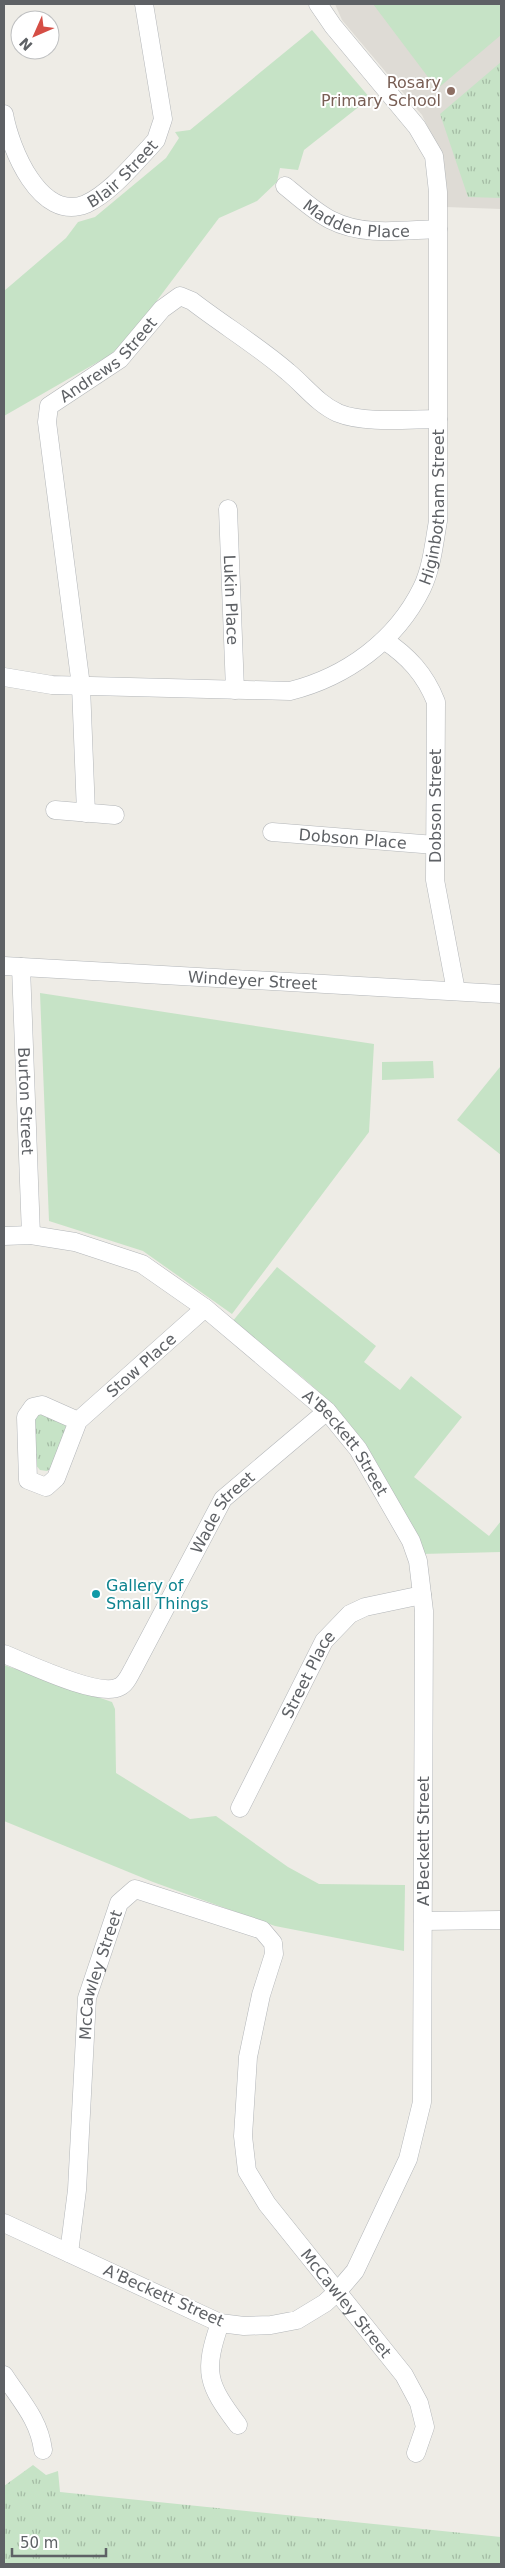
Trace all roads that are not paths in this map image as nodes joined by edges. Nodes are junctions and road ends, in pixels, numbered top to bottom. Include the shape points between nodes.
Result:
1 (144, 4) edge
2 (318, 4) edge
3 (4, 114) edge
4 (285, 186) dead end
5 (438, 229) junction
6 (438, 419) junction
7 (228, 509) dead end
8 (384, 640) junction
9 (4, 677) edge
10 (81, 686) junction
11 (235, 690) junction
12 (55, 810) dead end
13 (86, 813) junction
14 (115, 815) dead end
15 (272, 832) dead end
16 (435, 845) junction
17 (12, 967) edge
18 (456, 991) junction
19 (501, 994) edge
20 (31, 1235) junction
21 (4, 1236) edge
22 (205, 1308) junction
23 (327, 1411) junction
24 (78, 1421) dead end
25 (422, 1595) junction
26 (4, 1654) edge
27 (240, 1808) dead end
28 (501, 1920) edge
29 (423, 1921) junction
30 (4, 2223) edge
31 (69, 2253) junction
32 (337, 2292) junction
33 (220, 2323) junction
34 (4, 2375) edge
35 (238, 2425) dead end
36 (43, 2450) dead end
37 (416, 2454) dead end

1 - 3 street, Blair Street via 163,118 152,144 98,197 77,207 57,205 48,199 26,172 8,136
2 - 5 street, Higinbotham Street via 417,127 434,156
4 - 5 street, Madden Place via 330,220 349,228 369,231
5 - 6 street, Higinbotham Street
6 - 8 street, Higinbotham Street via 438,521 432,555 414,601
6 - 10 street, Andrews Street via 382,419 338,413 310,393 289,372 192,301 180,296 171,301 120,359 56,400 47,414
7 - 11 street, Lukin Place
8 - 11 street, Higinbotham Street via 362,658 313,685 290,691
8 - 16 street, Dobson Street via 414,664 429,684 436,702
9 - 10 street, Higinbotham Street
10 - 11 street, Higinbotham Street
10 - 13 street, Andrews Street
12 - 13 street
13 - 14 street
15 - 16 street, Dobson Place
16 - 18 street, Dobson Street via 435,880
17 - 18 street, Windeyer Street
17 - 20 street, Burton Street
18 - 19 street, Windeyer Street
20 - 21 street, A'Beckett Street
20 - 22 street, A'Beckett Street via 75,1242 142,1264
22 - 23 street, A'Beckett Street
22 - 24 street, Stow Place
23 - 25 street, A'Beckett Street via 358,1449 411,1541 418,1561
23 - 26 street, Wade Street via 223,1499 126,1682 118,1688 94,1688
25 - 27 street, Street Place via 365,1607 350,1614 324,1641
25 - 29 street, A'Beckett Street
28 - 29 street
29 - 32 street, A'Beckett Street via 423,2078 417,2128 408,2159 359,2262
30 - 31 street, A'Beckett Street
31 - 32 street, McCawley Street via 77,2190 87,1998 118,1903 135,1889 262,1930 273,1943 274,1954 261,1995 248,2057 243,2136 247,2171 267,2204
31 - 33 street, A'Beckett Street
32 - 33 street, A'Beckett Street via 297,2320 271,2325
32 - 37 street, McCawley Street via 404,2375 419,2403 425,2427
33 - 35 street via 209,2356 210,2379 219,2401
34 - 36 street via 41,2433

